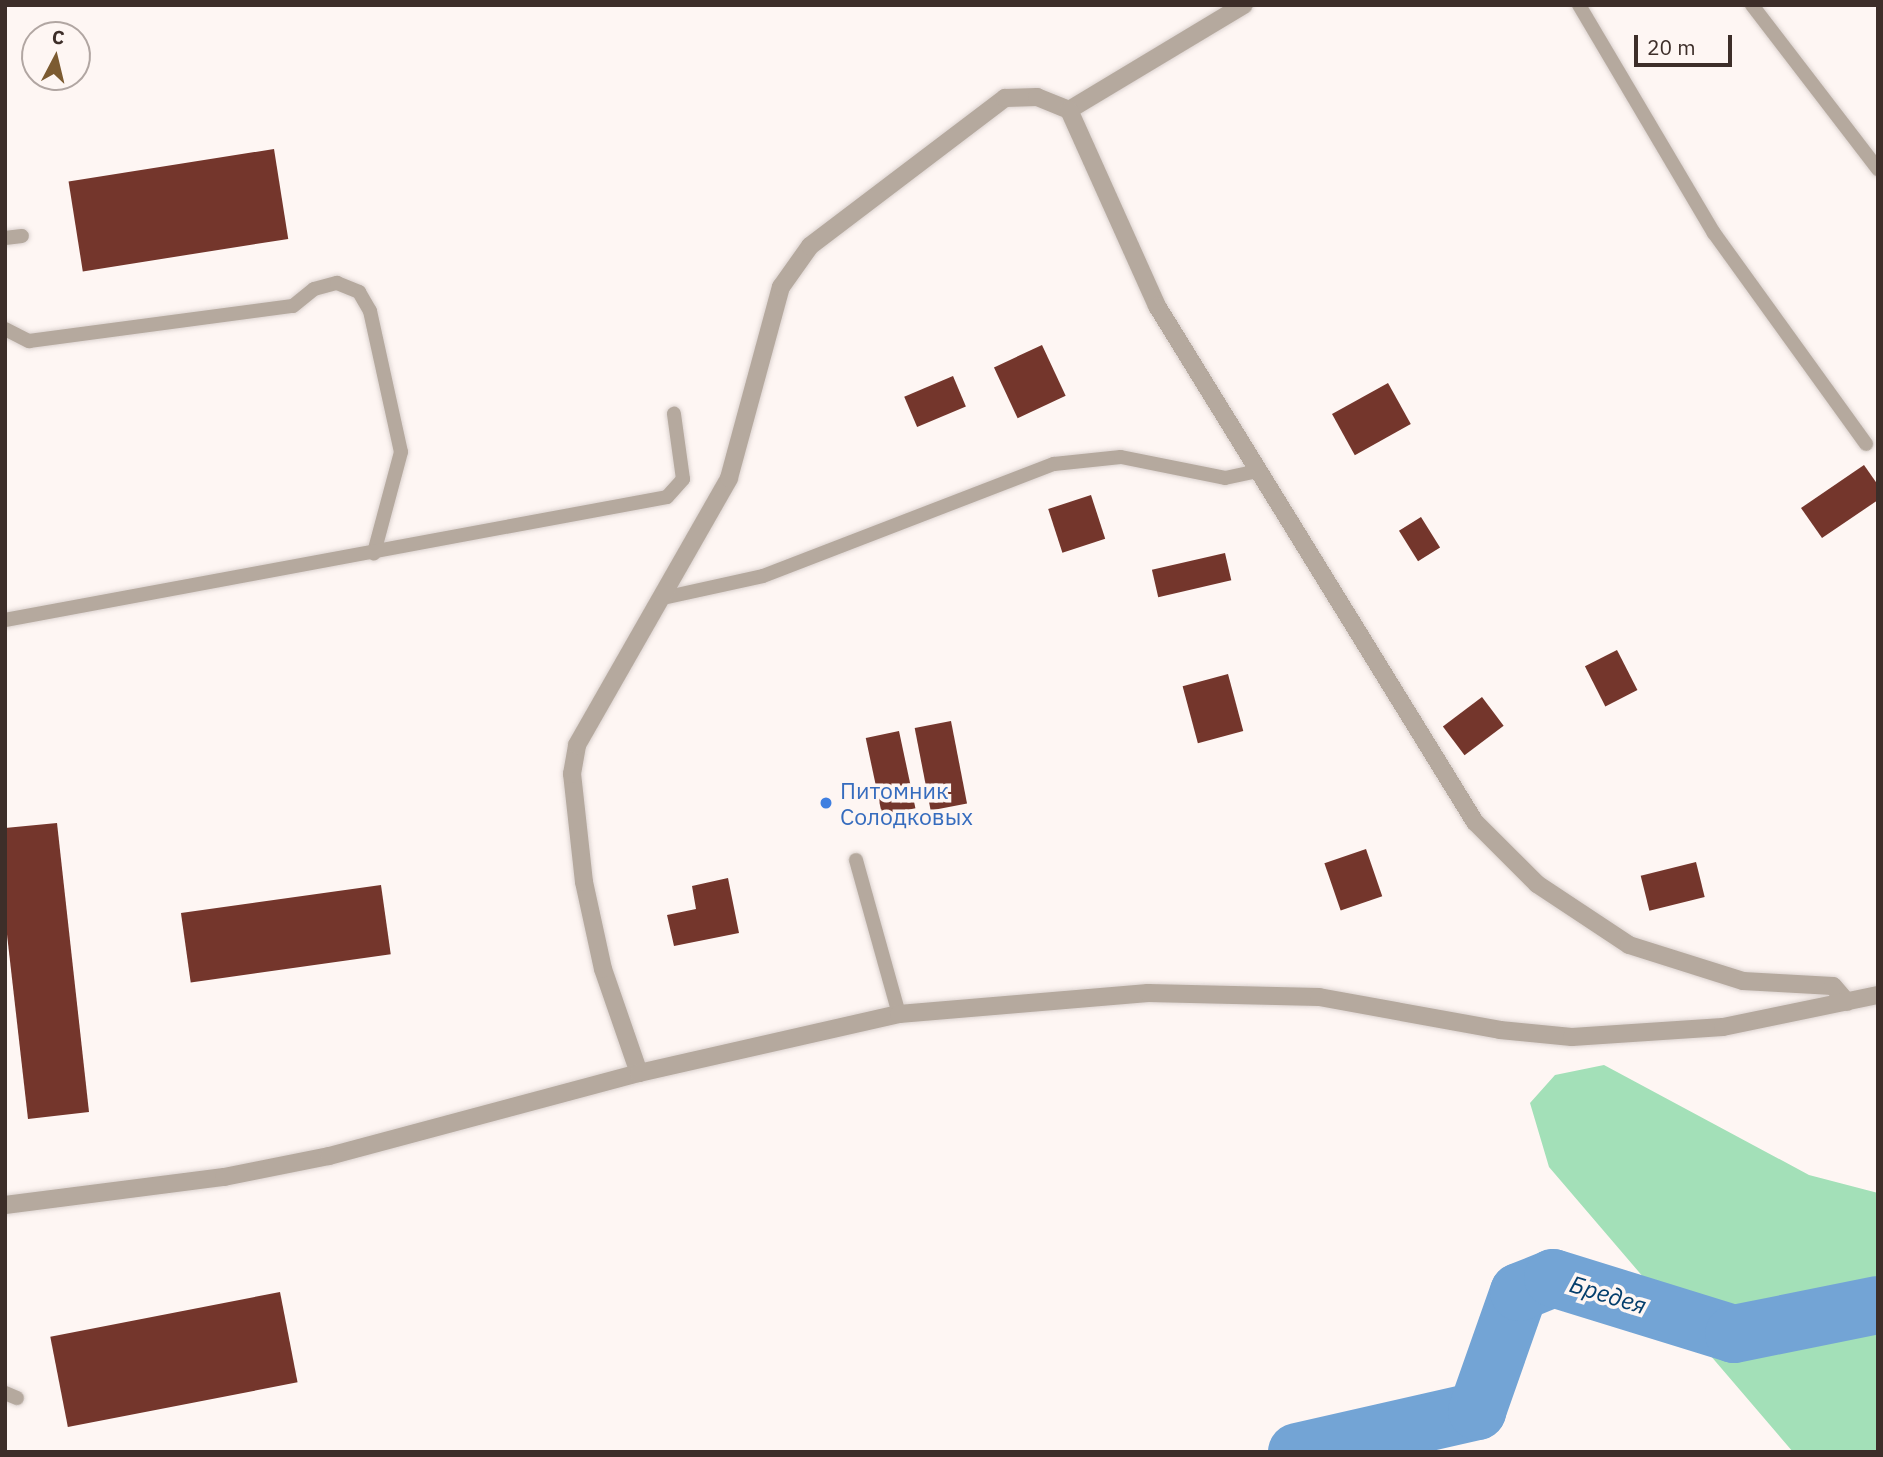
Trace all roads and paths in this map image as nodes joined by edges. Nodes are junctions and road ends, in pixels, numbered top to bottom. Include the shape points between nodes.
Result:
1 (1244, 5) edge
2 (1579, 5) edge
3 (1752, 5) edge
4 (1069, 110) junction
5 (1878, 169) edge
6 (22, 236) dead end
7 (5, 238) edge
8 (5, 329) edge
9 (674, 414) dead end
10 (1866, 444) dead end
11 (1255, 472) junction
12 (374, 553) junction
13 (663, 598) junction
14 (5, 620) edge
15 (856, 860) dead end
16 (1878, 995) edge
17 (1847, 1002) junction
18 (899, 1014) junction
19 (639, 1073) junction
20 (5, 1205) edge

1 - 4 street
2 - 10 lane via 1714,233
3 - 5 lane
4 - 11 street via 1157,306
4 - 13 street via 1037,97 1005,98 810,246 781,287 765,330 729,478
6 - 7 lane
8 - 12 lane via 29,341 293,306 314,289 337,283 359,292 370,311 401,452
9 - 12 lane via 683,479 667,497
11 - 13 lane via 1224,478 1121,457 1054,464 763,576
11 - 17 street via 1475,822 1537,884 1629,945 1743,981 1833,986
12 - 14 lane
13 - 19 street via 577,745 572,774 584,882 604,969
15 - 18 lane
16 - 17 street
17 - 18 street via 1723,1027 1572,1037 1500,1030 1320,997 1135,994
18 - 19 street
19 - 20 street via 329,1156 224,1177

